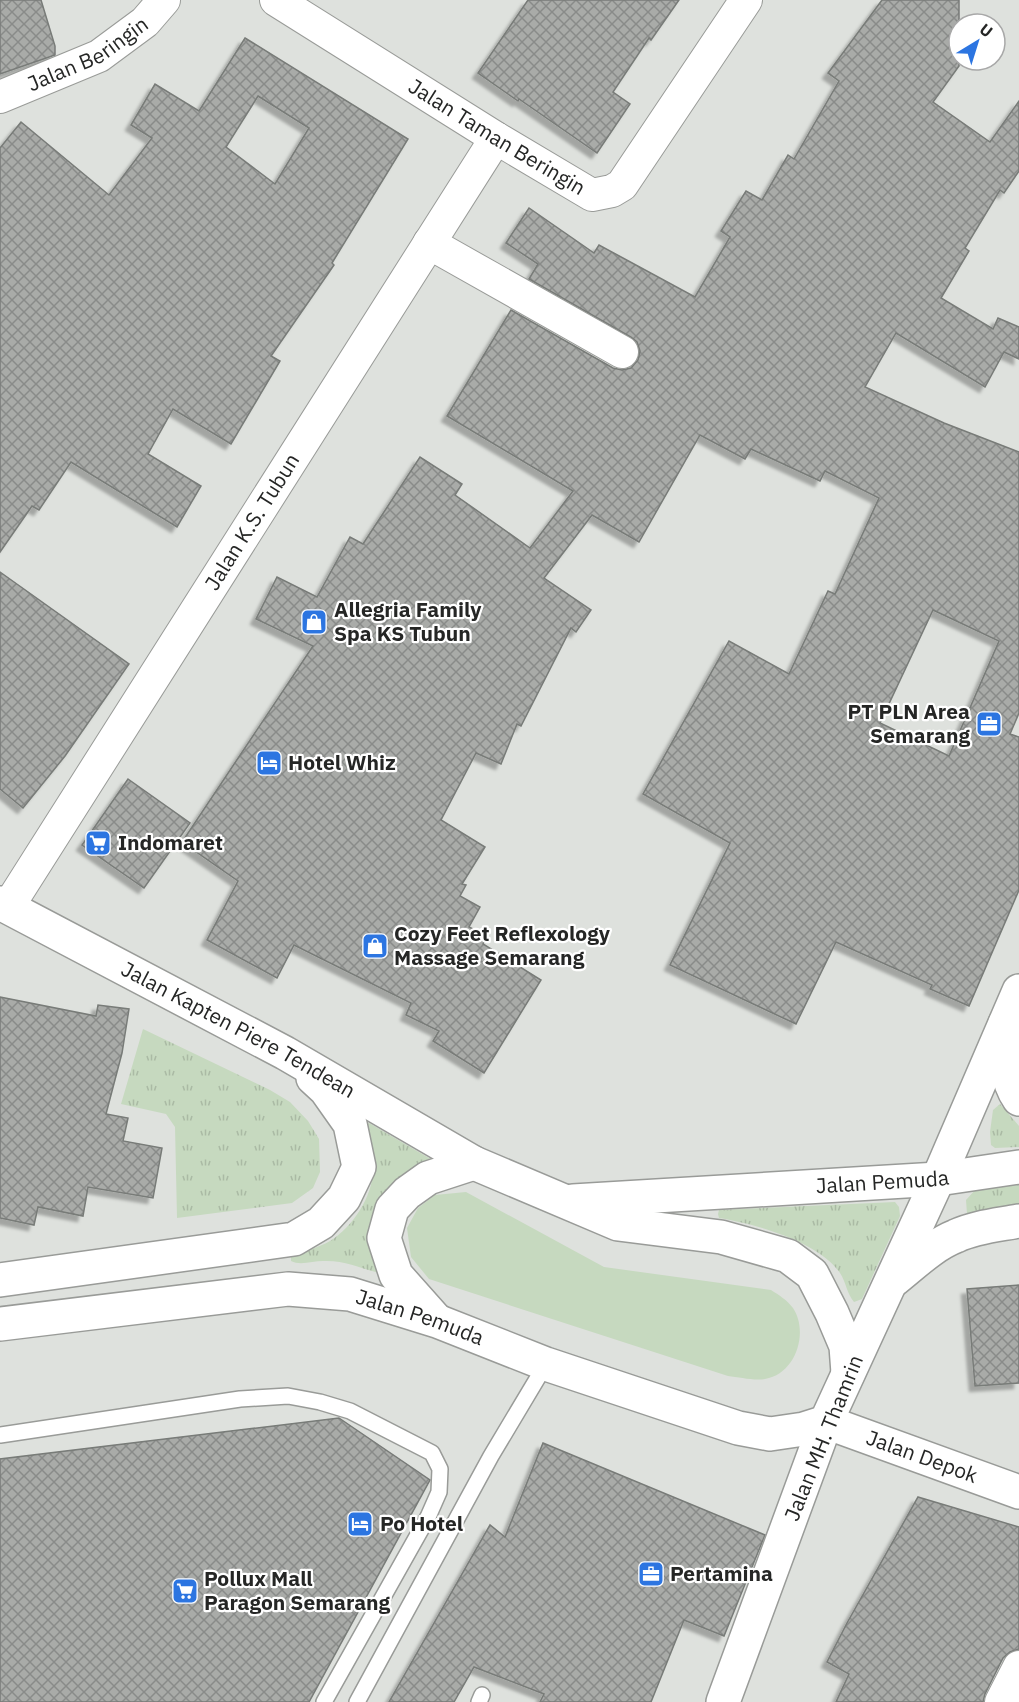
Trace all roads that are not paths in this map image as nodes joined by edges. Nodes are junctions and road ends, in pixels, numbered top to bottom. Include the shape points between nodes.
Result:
1 (164, 0) edge
2 (276, 0) edge
3 (746, 0) edge
4 (0, 97) edge
5 (496, 138) junction
6 (429, 243) junction
7 (622, 352) dead end
8 (4, 905) edge
9 (1019, 991) edge
10 (1005, 1024) junction
11 (285, 1053) junction
12 (1019, 1099) edge
13 (474, 1162) junction
14 (1019, 1167) edge
15 (938, 1179) junction
16 (565, 1201) junction
17 (1019, 1221) edge
18 (0, 1280) edge
19 (891, 1282) junction
20 (437, 1321) junction
21 (0, 1324) edge
22 (546, 1364) junction
23 (848, 1373) junction
24 (826, 1422) junction
25 (0, 1435) edge
26 (1019, 1492) edge
27 (1019, 1667) edge
28 (324, 1702) edge
29 (357, 1702) edge
30 (723, 1702) edge
31 (1000, 1702) edge

1 - 4 street, Jalan Beringin via 145,22 99,56
2 - 5 street, Jalan Taman Beringin
3 - 5 street, Jalan Taman Beringin via 622,185 612,191 592,195
5 - 6 street, Jalan K.S. Tubun
6 - 7 street
6 - 8 street, Jalan K.S. Tubun
8 - 11 main road, Jalan Kapten Piere Tendean
9 - 10 main road, Jalan MH. Thamrin
10 - 12 main road via 1006,1064
10 - 15 main road, Jalan MH. Thamrin
11 - 13 main road, Jalan Kapten Piere Tendean
11 - 18 main road via 326,1090 350,1124 359,1167 344,1198 321,1223 294,1239
13 - 16 main road, Jalan Pemuda
13 - 20 main road via 428,1178 407,1193 392,1209 384,1238 396,1275
14 - 15 main road, Jalan Pemuda
15 - 16 main road, Jalan Pemuda
15 - 19 main road, Jalan MH. Thamrin
16 - 23 main road, Jalan Pemuda via 618,1224 721,1237 788,1256 812,1274 827,1303 846,1346
17 - 19 main road via 954,1236
19 - 23 main road, Jalan MH. Thamrin
20 - 21 main road, Jalan Pemuda via 350,1294 288,1289
20 - 22 main road, Jalan Pemuda
22 - 24 main road, Jalan Pemuda via 738,1428 770,1434
22 - 29 lane via 491,1456
23 - 24 main road, Jalan MH. Thamrin
24 - 26 main road, Jalan Depok
24 - 30 main road, Jalan MH. Thamrin
25 - 28 lane via 240,1399 288,1396 350,1411 432,1453 440,1468 439,1492
27 - 31 street

